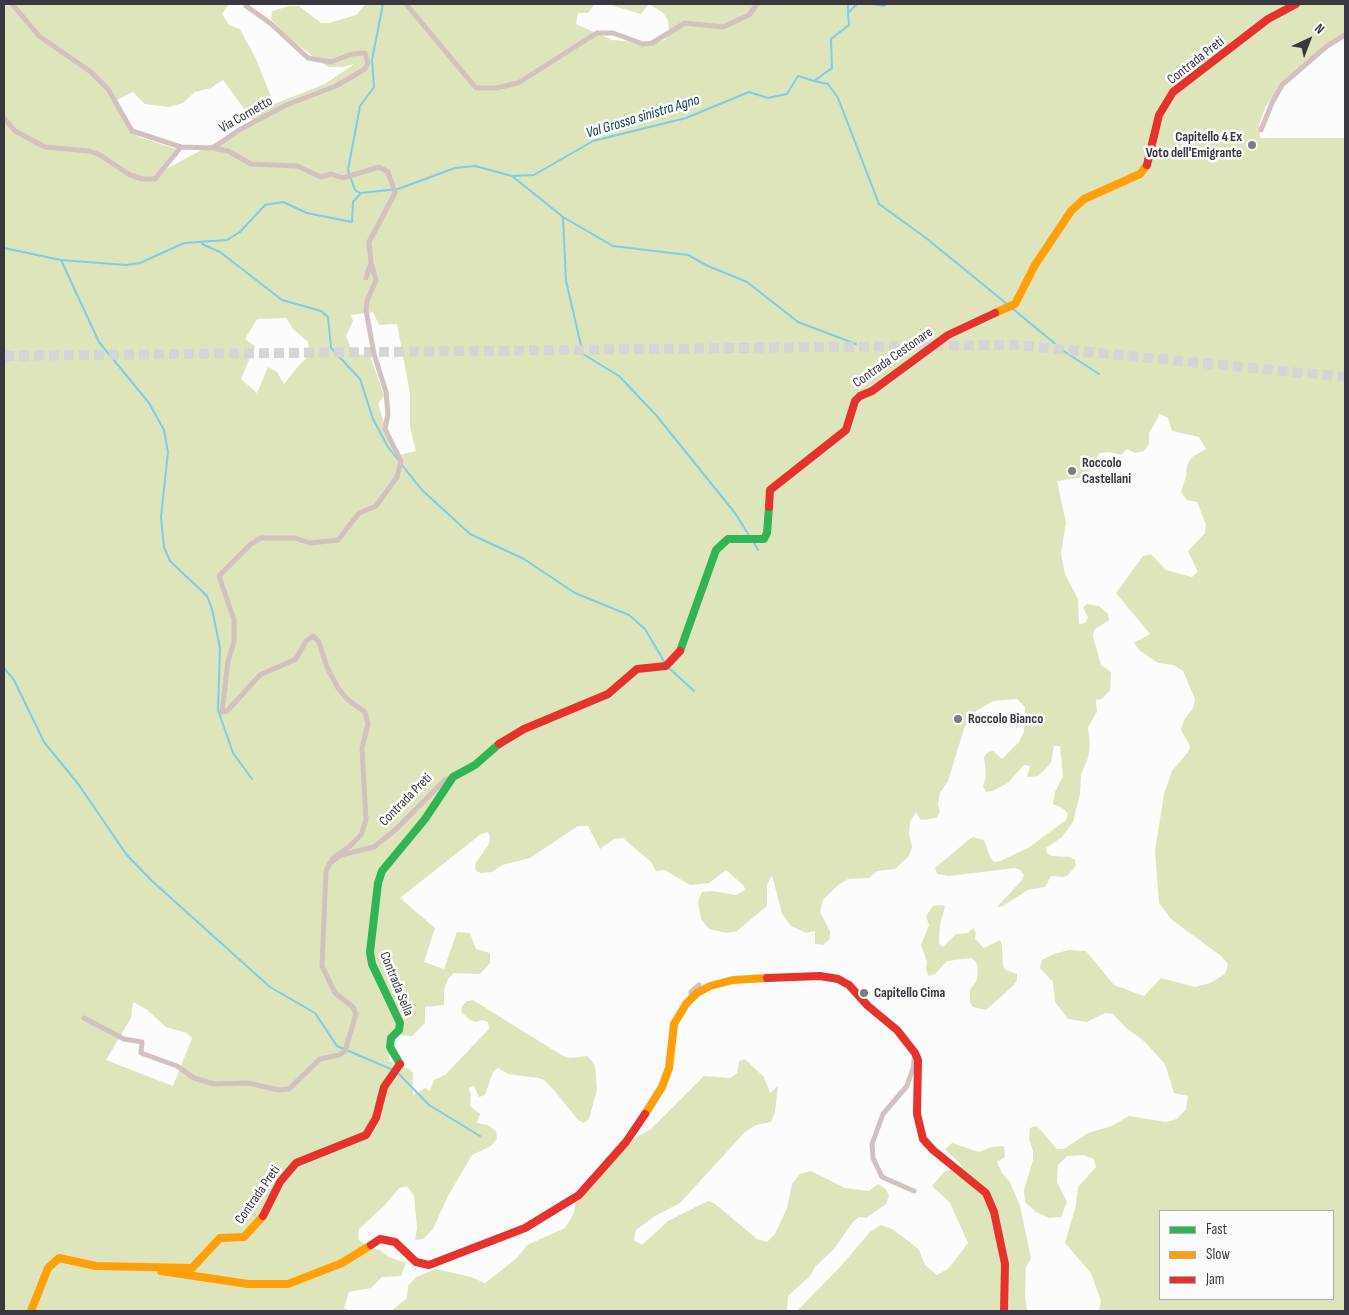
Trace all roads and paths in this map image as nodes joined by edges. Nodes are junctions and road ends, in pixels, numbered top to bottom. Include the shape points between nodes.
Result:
1 (12, 4) edge
2 (246, 4) edge
3 (406, 4) edge
4 (757, 4) edge
5 (1296, 4) edge
6 (1345, 34) edge
7 (4, 118) edge
8 (1261, 130) dead end
9 (182, 147) junction
10 (213, 148) junction
11 (371, 263) junction
12 (366, 278) dead end
13 (1005, 308) joint
14 (668, 664) joint
15 (453, 777) junction
16 (330, 863) junction
17 (700, 985) dead end
18 (691, 998) junction
19 (86, 1020) dead end
20 (915, 1053) junction
21 (398, 1067) joint
22 (914, 1191) dead end
23 (160, 1268) junction
24 (31, 1311) edge
25 (1004, 1311) edge

1 - 9 street, Via Cornetto via 38,36 91,72 108,90 132,131
2 - 10 street, Via Cornetto via 308,58 332,62 365,53 368,63 364,69 336,86 286,104
3 - 4 street via 476,88 518,83 597,33 613,33 643,44 652,43 685,24 723,27 749,15
5 - 13 street, Contrada Preti via 1268,19 1173,92 1159,114 1148,164 1140,174 1084,199 1071,211 1014,304
6 - 8 street via 1286,81 1272,102
7 - 9 street via 15,131 45,146 89,151 143,179 155,179
9 - 10 street, Via Cornetto
10 - 11 street via 228,151 252,164 297,166 321,177 331,174 344,178 380,167 388,172 395,193 369,242
11 - 12 street
11 - 16 street via 376,280 366,310 374,354 386,392 388,414 385,429 401,461 397,477 376,506 359,513 338,540 310,544 295,538 261,538 220,576 234,620 234,642 228,661 222,712 227,711 260,675 296,659 306,641 313,636 319,642 338,688 365,712 368,724 362,748 366,820 361,835
13 - 14 street, Contrada Cestonare via 948,335 872,391 860,396 855,401 846,430 770,490 768,533 764,539 728,539 716,550 679,653
14 - 15 street, Contrada Preti via 637,669 608,694 524,729
15 - 16 street, Contrada Preti via 445,780 374,847 341,855
15 - 21 street, Contrada Sella via 425,819 382,872 378,883 370,952 372,964 400,1023 390,1046 400,1060
16 - 19 street via 326,871 322,966 335,993 353,1007 356,1014 346,1048 320,1059 288,1089 248,1083 214,1084 194,1078 177,1066 141,1053 142,1042 124,1039
17 - 18 street via 692,992
18 - 20 street via 710,986 733,980 834,978 845,982 897,1030
18 - 23 street via 674,1024 665,1080 626,1142 579,1194 536,1222 429,1265 416,1262 392,1240 380,1239 342,1263 288,1284 248,1284 163,1273
20 - 22 street via 907,1086 883,1114 872,1144 873,1158 882,1177
20 - 25 street via 918,1060 917,1114 923,1139 986,1193 994,1212 1004,1264
21 - 23 street, Contrada Preti via 384,1087 376,1118 366,1135 296,1163 280,1182 261,1219 244,1237 220,1238 192,1268
23 - 24 street via 96,1266 60,1258 48,1268

